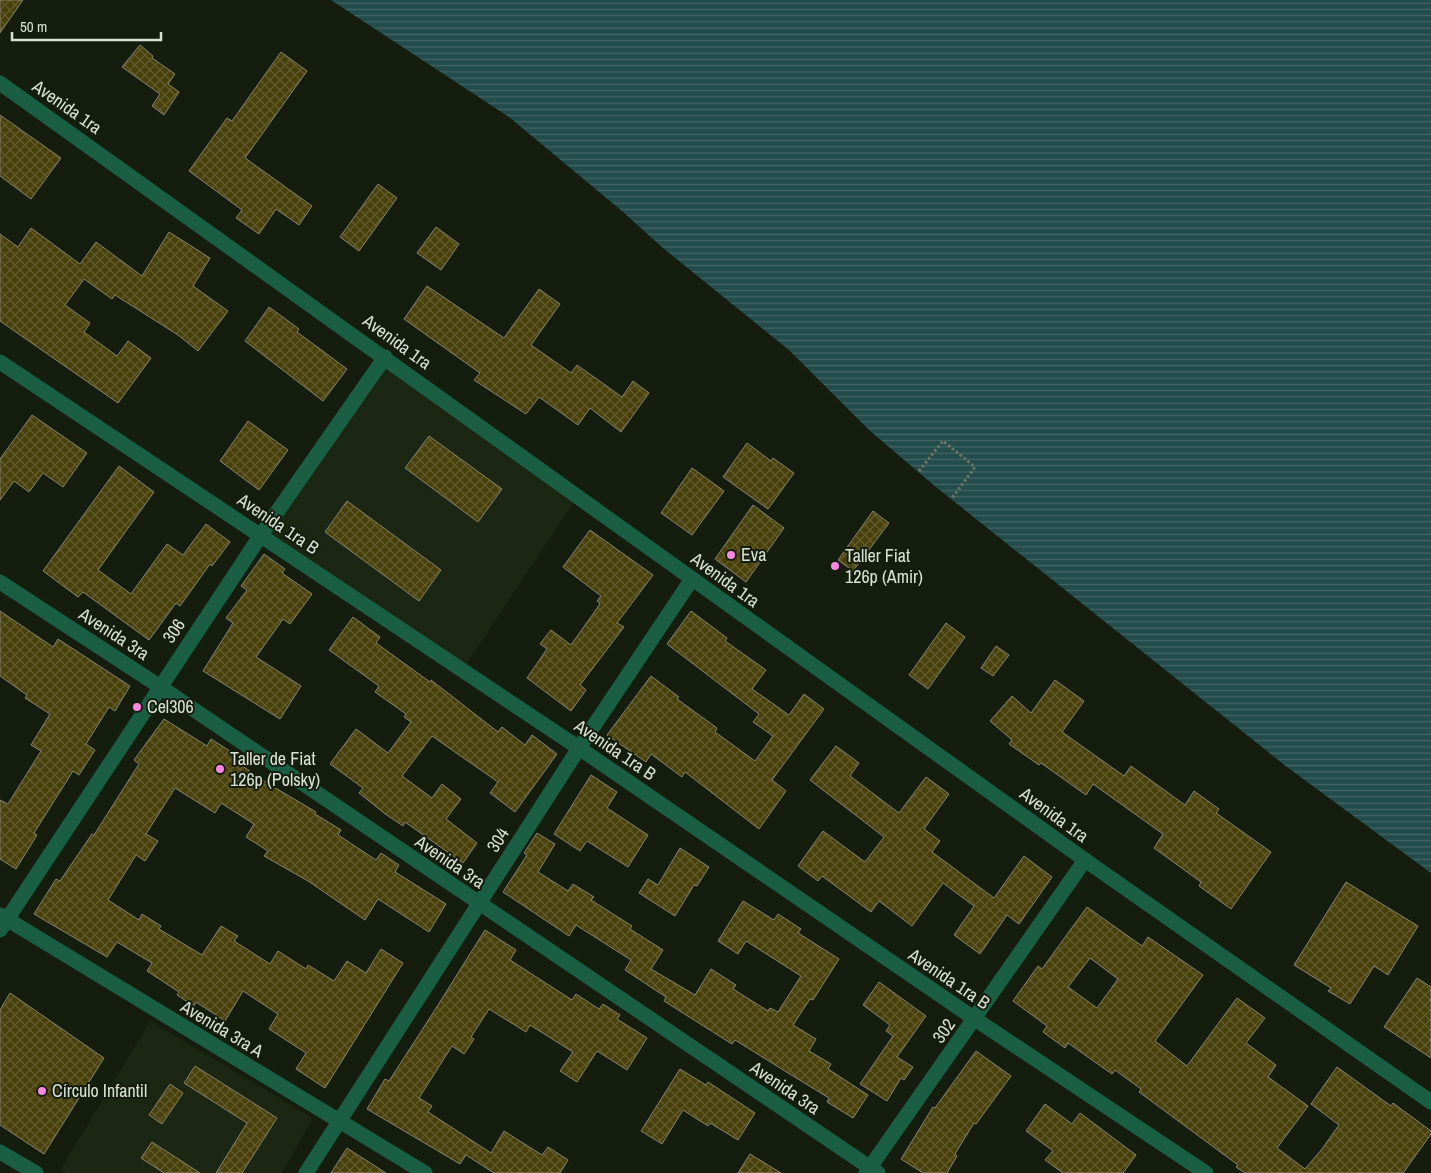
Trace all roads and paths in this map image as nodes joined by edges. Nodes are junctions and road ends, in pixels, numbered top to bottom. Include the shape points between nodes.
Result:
1 (0, 83) edge
2 (385, 357) junction
3 (0, 362) edge
4 (919, 471) dead end
5 (952, 498) dead end
6 (261, 535) junction
7 (692, 579) junction
8 (0, 582) edge
9 (159, 686) junction
10 (579, 748) junction
11 (1085, 860) junction
12 (479, 905) junction
13 (2, 922) edge
14 (975, 1019) junction
15 (1431, 1102) edge
16 (338, 1122) junction
17 (0, 1152) edge
18 (871, 1171) edge
19 (36, 1173) edge
20 (306, 1173) edge
21 (425, 1173) edge
22 (1206, 1173) edge

1 - 2 street, Avenida 1ra
2 - 6 street, 306
2 - 7 street, Avenida 1ra
3 - 6 street, Avenida 1ra B
4 - 5 path via 943,440 976,467
6 - 9 street, 306
6 - 10 street, Avenida 1ra B
7 - 10 street, 304
7 - 11 street, Avenida 1ra
8 - 9 street, Avenida 3ra
9 - 12 street, Avenida 3ra
9 - 13 street, 306
10 - 12 street, 304
10 - 14 street, Avenida 1ra B
11 - 14 street, 302
11 - 15 street, Avenida 1ra
12 - 16 street, 304
12 - 18 street, Avenida 3ra
13 - 16 street, Avenida 3ra A
14 - 18 street, 302
14 - 22 street, Avenida 1ra B
16 - 20 street, 304
16 - 21 street, Avenida 3ra A
17 - 19 street

